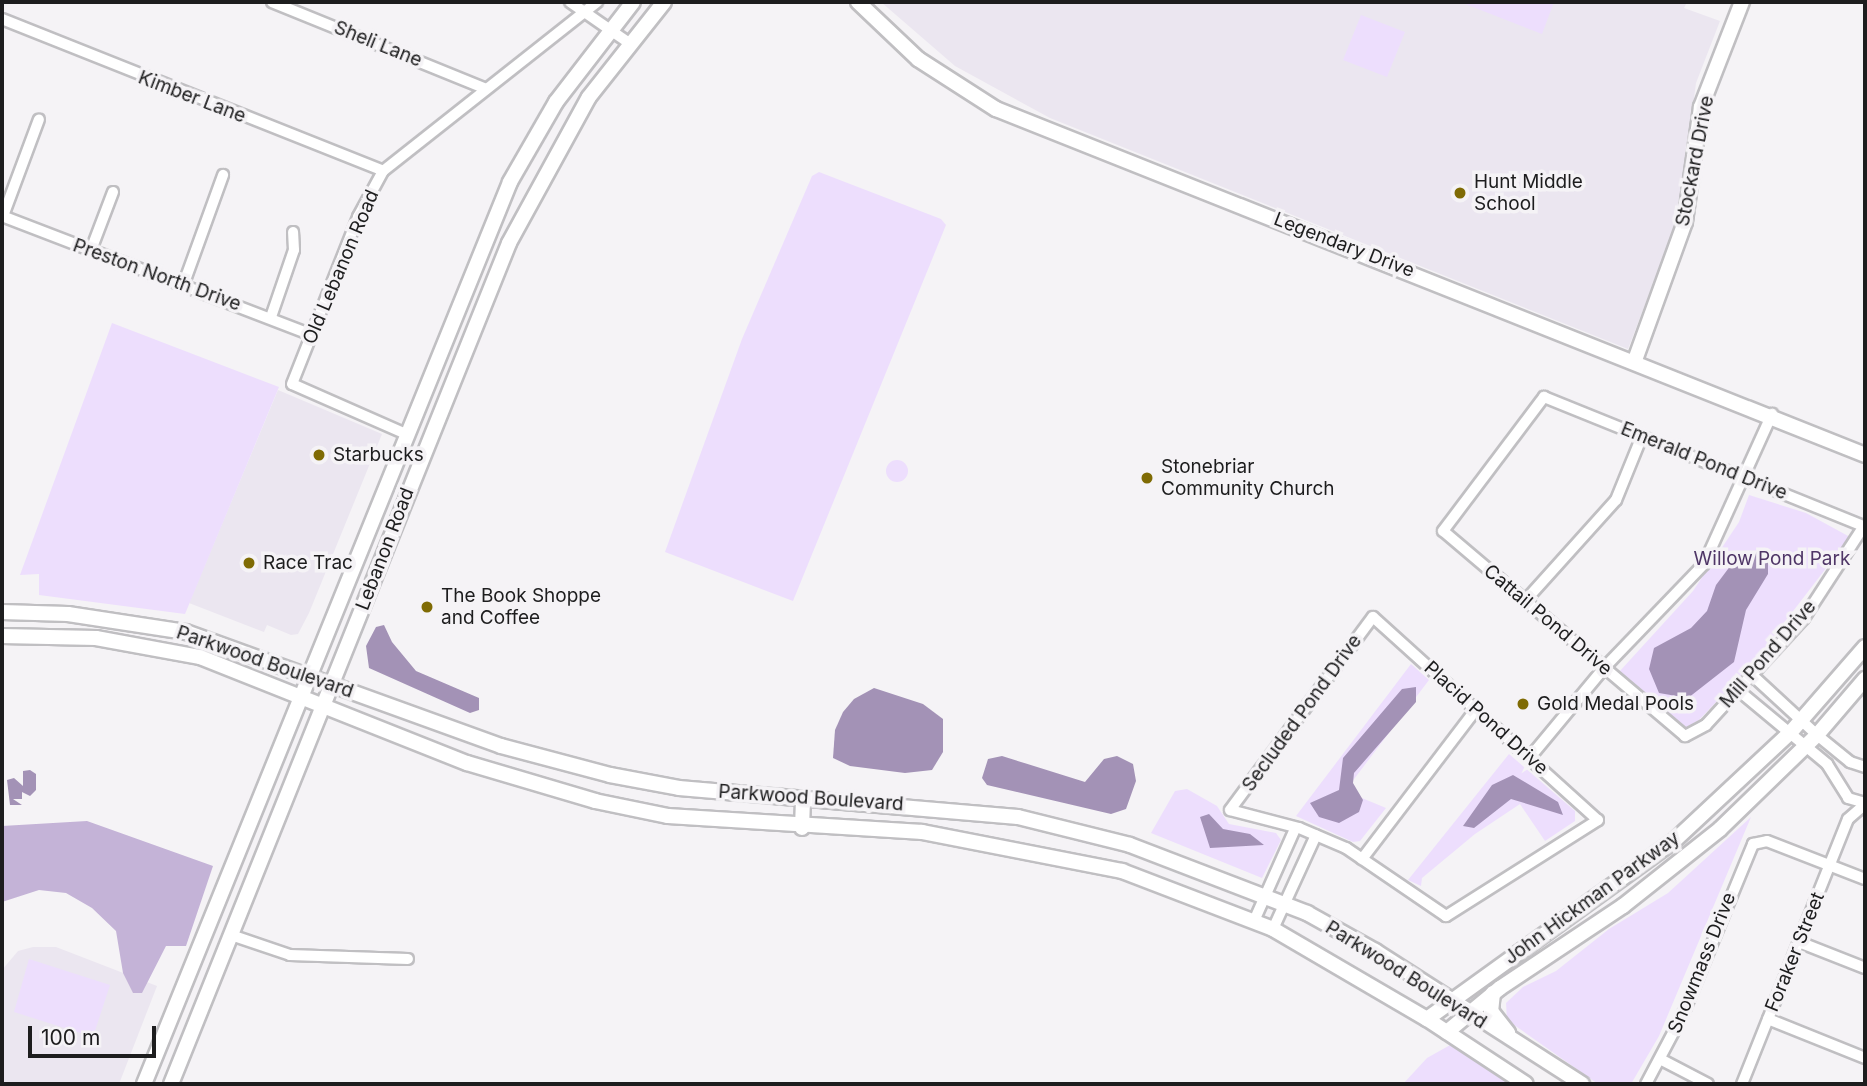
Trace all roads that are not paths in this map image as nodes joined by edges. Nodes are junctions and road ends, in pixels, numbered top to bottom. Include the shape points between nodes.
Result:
1 (272, 2) edge
2 (570, 2) edge
3 (597, 2) edge
4 (633, 2) edge
5 (664, 2) edge
6 (858, 2) edge
7 (1742, 2) edge
8 (585, 12) junction
9 (2, 19) edge
10 (610, 28) junction
11 (629, 43) junction
12 (484, 88) junction
13 (39, 119) dead end
14 (383, 171) junction
15 (223, 175) dead end
16 (113, 192) dead end
17 (2, 216) edge
18 (293, 232) dead end
19 (91, 250) junction
20 (184, 284) junction
21 (271, 317) junction
22 (312, 335) junction
23 (1635, 360) junction
24 (1772, 414) junction
25 (406, 434) junction
26 (1642, 436) junction
27 (426, 442) junction
28 (1862, 452) edge
29 (1744, 477) junction
30 (1864, 526) edge
31 (1443, 531) joint
32 (1525, 601) junction
33 (2, 612) edge
34 (26, 612) junction
35 (1373, 617) joint
36 (25, 635) junction
37 (2, 636) edge
38 (1865, 647) edge
39 (1604, 668) junction
40 (308, 675) junction
41 (1752, 675) junction
42 (1865, 679) edge
43 (333, 684) junction
44 (1738, 690) junction
45 (301, 697) junction
46 (323, 706) junction
47 (1476, 708) junction
48 (1801, 722) junction
49 (1790, 733) junction
50 (1817, 735) junction
51 (1685, 736) joint
52 (1805, 747) junction
53 (1531, 756) junction
54 (1865, 767) edge
55 (1844, 791) junction
56 (803, 799) junction
57 (1865, 804) edge
58 (960, 811) junction
59 (1848, 819) junction
60 (802, 828) junction
61 (1295, 829) junction
62 (1316, 835) junction
63 (957, 838) junction
64 (1130, 845) junction
65 (1362, 859) junction
66 (1829, 865) junction
67 (1122, 871) junction
68 (1865, 879) edge
69 (1264, 895) junction
70 (1284, 902) junction
71 (1254, 920) junction
72 (206, 926) junction
73 (1273, 929) junction
74 (231, 935) junction
75 (1799, 942) junction
76 (408, 959) dead end
77 (1865, 968) edge
78 (1493, 993) junction
79 (1449, 1001) junction
80 (1467, 1013) junction
81 (1427, 1018) junction
82 (1768, 1019) junction
83 (1447, 1032) junction
84 (1526, 1051) junction
85 (1865, 1058) edge
86 (1660, 1059) junction
87 (148, 1082) edge
88 (175, 1083) edge
89 (1526, 1084) edge
90 (1582, 1084) edge
91 (1646, 1084) edge
92 (1708, 1084) edge
93 (1742, 1084) edge

1 - 12 street, Sheli Lane
2 - 8 street
3 - 8 street, Old Lebanon Road
4 - 10 main road, Lebanon Road
5 - 11 main road, Lebanon Road
6 - 23 main road, Legendary Drive via 918,59 996,109
7 - 23 main road, Stockard Drive via 1701,107 1685,222
8 - 10 street
8 - 12 street, Old Lebanon Road
9 - 14 street, Kimber Lane
10 - 11 street
10 - 25 main road, Lebanon Road via 556,102 510,182
11 - 27 main road, Lebanon Road via 569,129 523,212
12 - 14 street, Old Lebanon Road
13 - 17 street
14 - 22 street, Old Lebanon Road via 358,217
15 - 20 street
16 - 19 street
17 - 19 street, Preston North Drive
18 - 21 street via 294,250
19 - 20 street, Preston North Drive
20 - 21 street, Preston North Drive
21 - 22 street, Preston North Drive
22 - 25 street, Old Lebanon Road via 292,384
23 - 24 main road, Legendary Drive
24 - 28 main road, Legendary Drive
24 - 29 street
25 - 27 main road
25 - 40 main road, Lebanon Road
26 - 29 street, Emerald Pond Drive
26 - 31 street, Emerald Pond Drive via 1544,397
26 - 32 street via 1616,500
27 - 43 main road, Lebanon Road
29 - 30 street, Emerald Pond Drive
29 - 39 street via 1704,564
30 - 41 street, Mill Pond Drive via 1804,618
31 - 32 street, Cattail Pond Drive
32 - 39 street, Cattail Pond Drive
33 - 34 main road, Parkwood Boulevard
34 - 36 main road
34 - 40 main road, Parkwood Boulevard via 176,629
35 - 47 street, Placid Pond Drive
35 - 61 street, Secluded Pond Drive via 1230,810
36 - 37 main road, Parkwood Boulevard
36 - 45 main road, Parkwood Boulevard via 175,650
38 - 48 main road, John Hickman Parkway
39 - 51 street, Cattail Pond Drive
39 - 53 street
40 - 43 main road, Parkwood Boulevard
40 - 45 main road, Lebanon Road
41 - 44 street, Mill Pond Drive
41 - 48 street
42 - 50 main road, John Hickman Parkway
43 - 46 main road, Lebanon Road
43 - 56 main road, Parkwood Boulevard via 500,746 596,772 680,788
44 - 49 street
44 - 51 street, Mill Pond Drive via 1706,724
45 - 46 main road, Parkwood Boulevard
45 - 72 main road, Lebanon Road
46 - 60 main road, Parkwood Boulevard via 529,785 668,816
46 - 74 main road, Lebanon Road
47 - 53 street, Placid Pond Drive
47 - 65 street
48 - 49 main road, John Hickman Parkway
48 - 50 street
49 - 52 street
49 - 79 main road, John Hickman Parkway via 1664,849
50 - 52 main road, John Hickman Parkway
50 - 54 street via 1850,762
52 - 55 street via 1830,767
52 - 78 main road, John Hickman Parkway via 1720,829 1623,906
53 - 65 street, Placid Pond Drive via 1598,820 1446,916
54 - 55 street via 1848,773
55 - 57 street via 1850,800
55 - 59 street
56 - 58 main road, Parkwood Boulevard
56 - 60 main road
57 - 59 street, Foraker Street
58 - 63 main road
58 - 64 main road, Parkwood Boulevard via 1018,817
59 - 66 street, Foraker Street
60 - 63 main road, Parkwood Boulevard
61 - 62 street
61 - 69 street
62 - 65 street
62 - 70 street
63 - 67 main road, Parkwood Boulevard
64 - 67 main road
64 - 69 main road, Parkwood Boulevard
66 - 68 street
66 - 75 street, Foraker Street
66 - 86 street, Snowmass Drive via 1768,841 1756,841
67 - 71 main road, Parkwood Boulevard
69 - 70 main road, Parkwood Boulevard
69 - 71 street
70 - 73 street
70 - 79 main road, Parkwood Boulevard via 1375,951
71 - 73 main road, Parkwood Boulevard
72 - 74 main road
72 - 87 main road, Lebanon Road
73 - 81 main road, Parkwood Boulevard
74 - 76 street via 290,955
74 - 88 main road, Lebanon Road
75 - 77 street
75 - 82 street, Foraker Street
78 - 80 main road, John Hickman Parkway
78 - 84 main road via 1493,1017
79 - 80 main road, Parkwood Boulevard
79 - 81 main road, John Hickman Parkway
80 - 83 main road, John Hickman Parkway
80 - 84 main road, Parkwood Boulevard
81 - 83 main road, Parkwood Boulevard
82 - 85 street
82 - 93 street, Foraker Street
83 - 89 main road, Parkwood Boulevard
84 - 90 main road, Parkwood Boulevard
86 - 91 street, Snowmass Drive
86 - 92 street
87 - 88 main road

